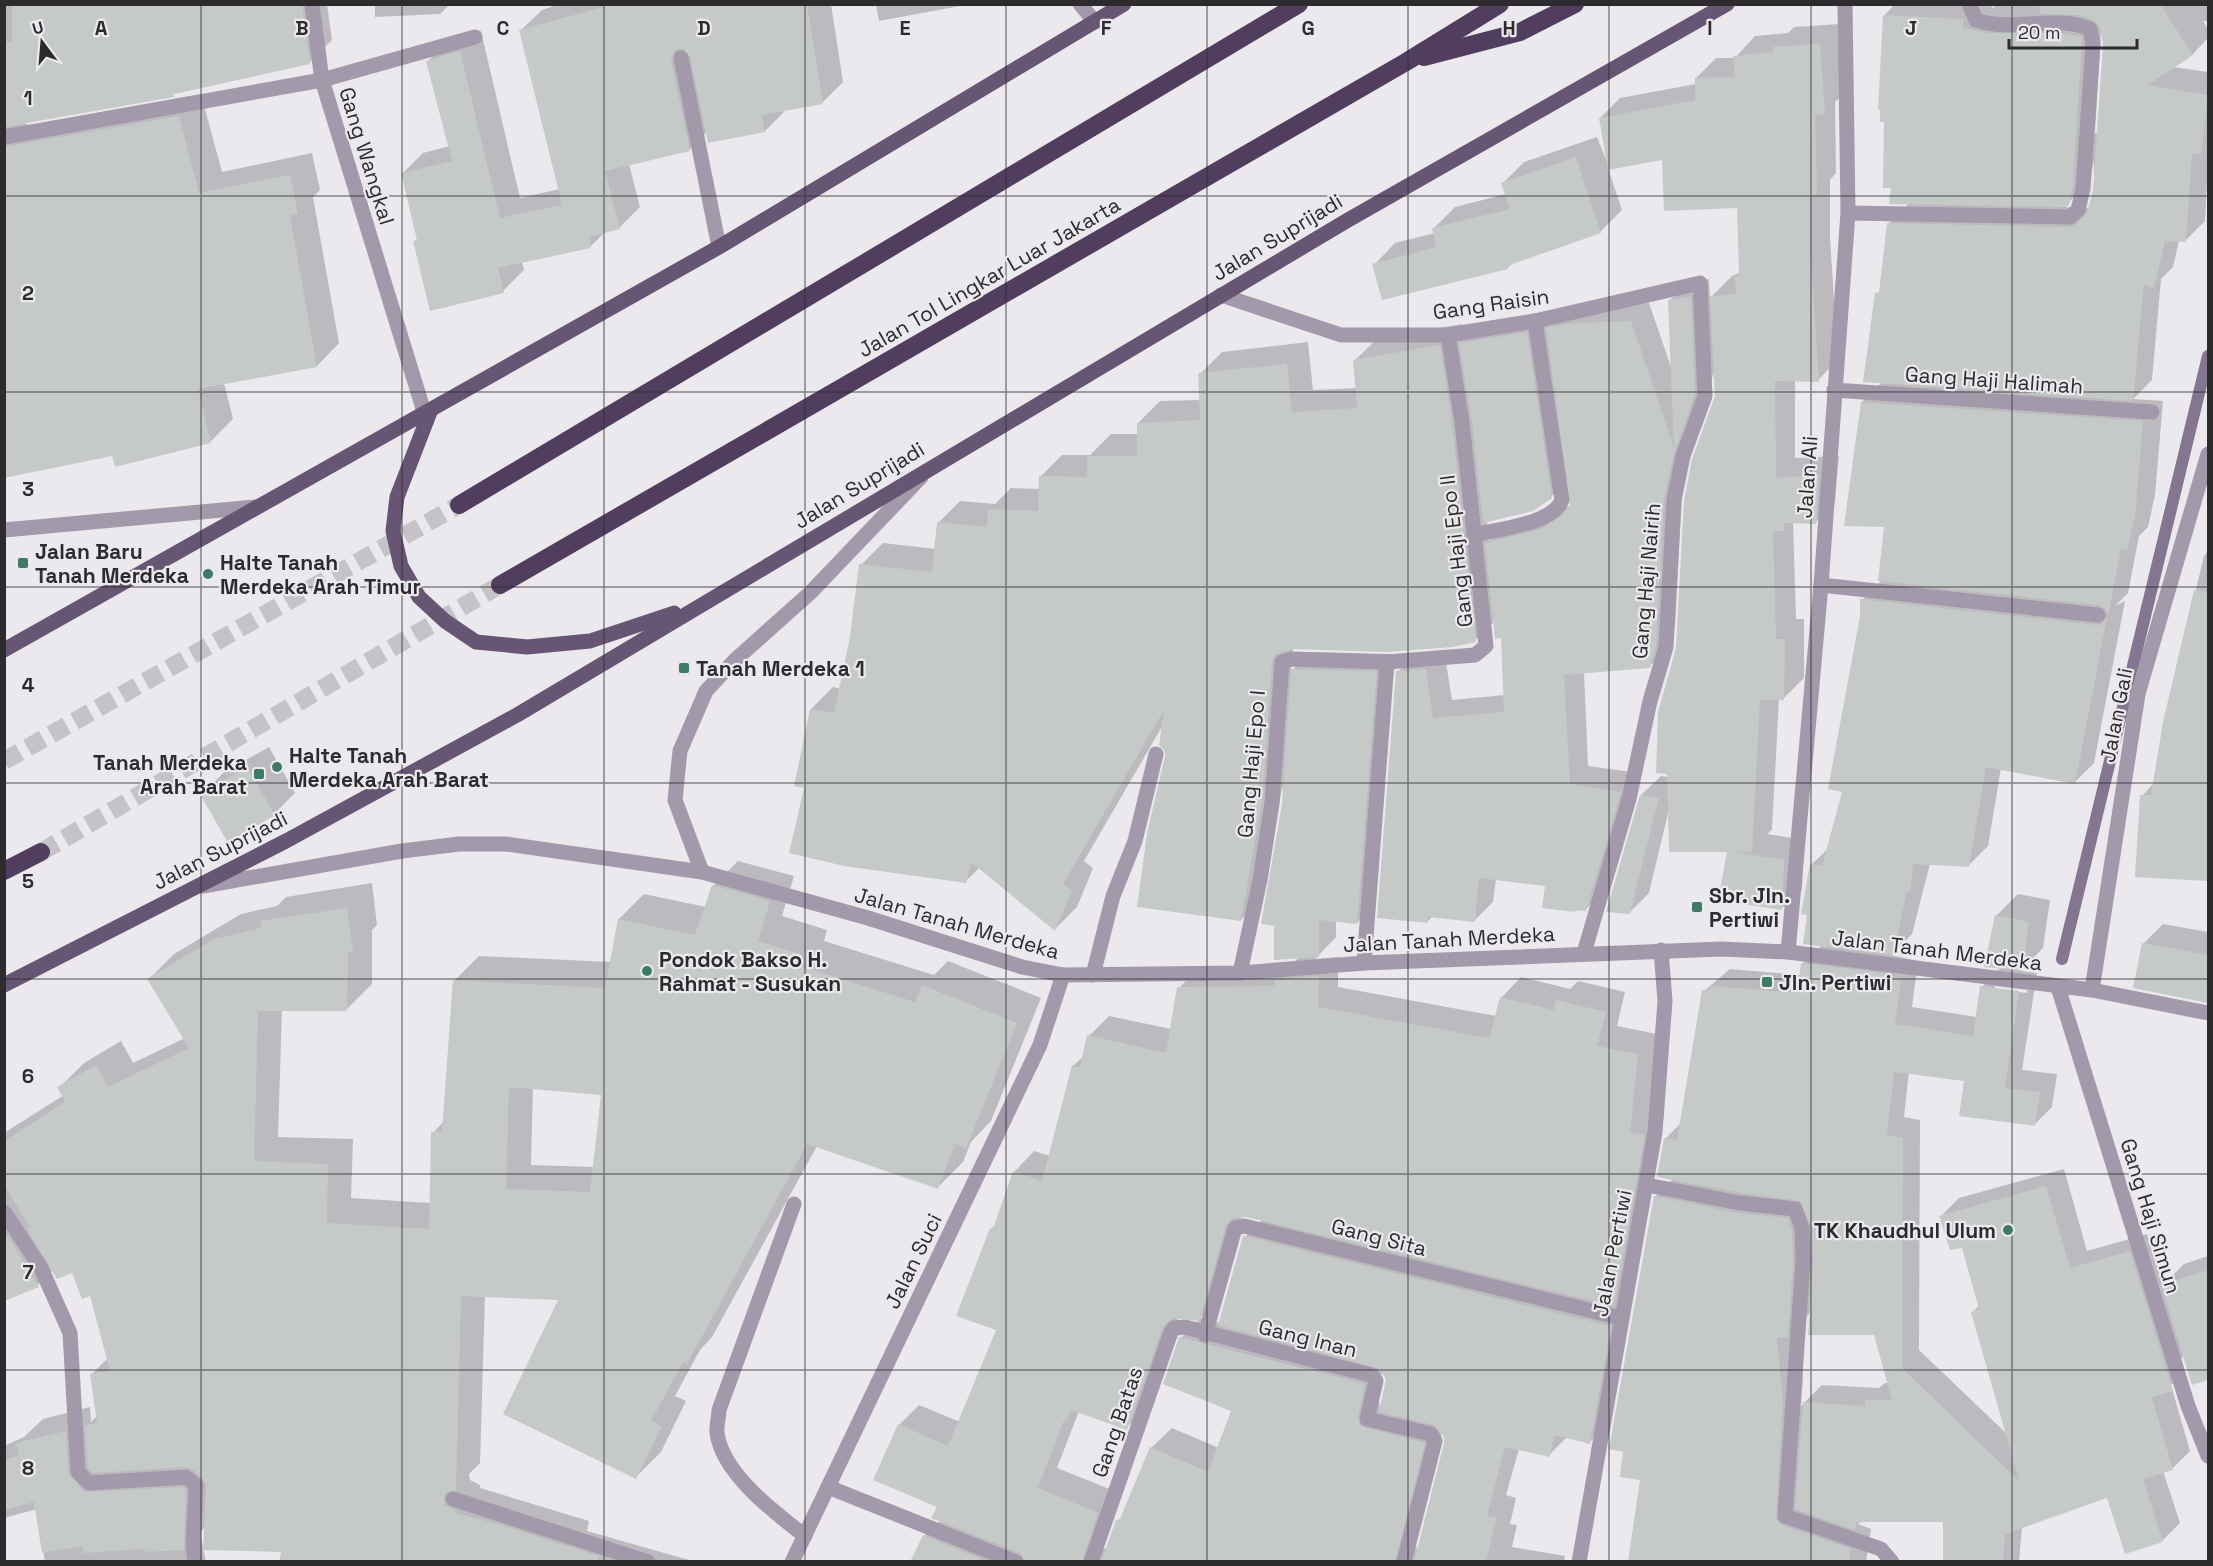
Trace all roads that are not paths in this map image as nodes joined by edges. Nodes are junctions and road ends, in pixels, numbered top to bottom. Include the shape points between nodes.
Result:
1 (312, 4) edge
2 (1080, 4) edge
3 (1124, 4) edge
4 (1299, 4) edge
5 (1500, 4) edge
6 (1575, 4) edge
7 (1727, 4) edge
8 (1845, 4) edge
9 (1969, 4) edge
10 (1095, 22) junction
11 (475, 37) dead end
12 (681, 58) dead end
13 (1406, 62) junction
14 (322, 80) junction
15 (4, 137) edge
16 (1848, 213) junction
17 (719, 247) junction
18 (1697, 282) joint
19 (1221, 295) junction
20 (1535, 321) junction
21 (1448, 336) junction
22 (1834, 390) junction
23 (2152, 411) dead end
24 (428, 413) junction
25 (2208, 454) edge
26 (931, 466) junction
27 (459, 505) tunnel mouth
28 (255, 507) junction
29 (4, 530) edge
30 (1474, 535) junction
31 (500, 585) tunnel mouth
32 (1821, 585) junction
33 (699, 605) junction
34 (2098, 615) dead end
35 (4, 650) edge
36 (1387, 662) junction
37 (1156, 754) dead end
38 (41, 852) tunnel mouth
39 (4, 871) edge
40 (702, 872) junction
41 (194, 887) junction
42 (1661, 950) junction
43 (1788, 952) junction
44 (1584, 953) junction
45 (1364, 963) junction
46 (1240, 973) junction
47 (1063, 975) junction
48 (1094, 975) junction
49 (4, 985) edge
50 (2058, 987) junction
51 (2092, 990) junction
52 (2208, 1013) edge
53 (1647, 1185) junction
54 (794, 1204) dead end
55 (4, 1212) edge
56 (1621, 1318) junction
57 (1205, 1335) junction
58 (2208, 1456) edge
59 (828, 1487) junction
60 (453, 1500) dead end
61 (805, 1536) junction
62 (195, 1562) edge
63 (648, 1562) edge
64 (792, 1562) edge
65 (1017, 1562) edge
66 (1091, 1562) edge
67 (1404, 1562) edge
68 (1579, 1562) edge
69 (1892, 1562) edge

1 - 14 street
2 - 10 street
3 - 10 main road
4 - 27 highway
5 - 13 highway, Jalan Tol Lingkar Luar Jakarta
6 - 13 highway via 1520,32
7 - 19 main road, Jalan Suprijadi
8 - 16 street, Jalan Ali
9 - 16 street via 1976,20 1993,26 2077,24 2090,29 2093,44 2084,189 2078,210 2070,217
10 - 17 main road
11 - 14 street
12 - 17 street
13 - 31 highway, Jalan Tol Lingkar Luar Jakarta
14 - 15 street, Gang Wangkal
14 - 24 street, Gang Wangkal
16 - 22 street, Jalan Ali
17 - 24 main road
18 - 20 street, Gang Raisin
18 - 44 street, Gang Haji Nairih via 1702,287 1705,396 1683,456 1674,500 1666,647 1629,799
19 - 21 street, Gang Raisin via 1341,335
19 - 26 main road, Jalan Suprijadi
20 - 21 street, Gang Raisin
20 - 30 street via 1562,500 1548,517
21 - 30 street, Gang Haji Epo II
22 - 23 street, Gang Haji Halimah
22 - 32 street, Jalan Ali
24 - 28 main road
24 - 33 main road via 397,497 393,531 401,566 419,597 445,621 477,642 527,647 590,641
25 - 51 street, Jalan Gali via 2138,694
26 - 33 main road, Jalan Suprijadi
26 - 40 street via 810,593 706,691 681,752 675,800
28 - 29 street
28 - 35 main road
30 - 36 street, Gang Haji Epo II via 1486,645 1475,655
32 - 34 street
32 - 43 street, Jalan Ali
33 - 41 main road, Jalan Suprijadi via 517,715
36 - 45 street
36 - 46 street, Gang Haji Epo I via 1282,662 1272,802
37 - 48 street via 1135,841 1113,896
38 - 39 highway
40 - 41 street, Jalan Tanah Merdeka via 506,844 459,844 329,862
40 - 47 street, Jalan Tanah Merdeka via 868,918 1022,967
41 - 49 main road, Jalan Suprijadi
42 - 43 street, Jalan Tanah Merdeka
42 - 44 street, Jalan Tanah Merdeka
42 - 53 street, Jalan Pertiwi via 1664,1033
43 - 50 street, Jalan Tanah Merdeka
44 - 45 street, Jalan Tanah Merdeka
45 - 46 street, Jalan Tanah Merdeka
46 - 48 street, Jalan Tanah Merdeka
47 - 48 street, Jalan Tanah Merdeka
47 - 59 street, Jalan Suci via 1040,1045
50 - 51 street, Jalan Tanah Merdeka
50 - 58 street, Gang Haji Simun via 2188,1406
51 - 52 street, Jalan Tanah Merdeka
53 - 56 street, Jalan Pertiwi
53 - 69 street via 1795,1209 1802,1228 1803,1261 1785,1516 1881,1549
54 - 61 street via 719,1410 717,1432 727,1462 739,1477
55 - 62 street via 41,1268 70,1333 78,1472 89,1483 186,1477 195,1485
56 - 57 street, Gang Sita via 1244,1226 1235,1228
56 - 68 street, Jalan Pertiwi
57 - 66 street, Gang Batas via 1185,1328 1171,1332
57 - 67 street, Gang Inan via 1371,1375 1376,1381 1367,1419 1431,1434 1435,1442
59 - 61 street, Jalan Suci
59 - 65 street
60 - 63 street
61 - 64 street, Jalan Suci

